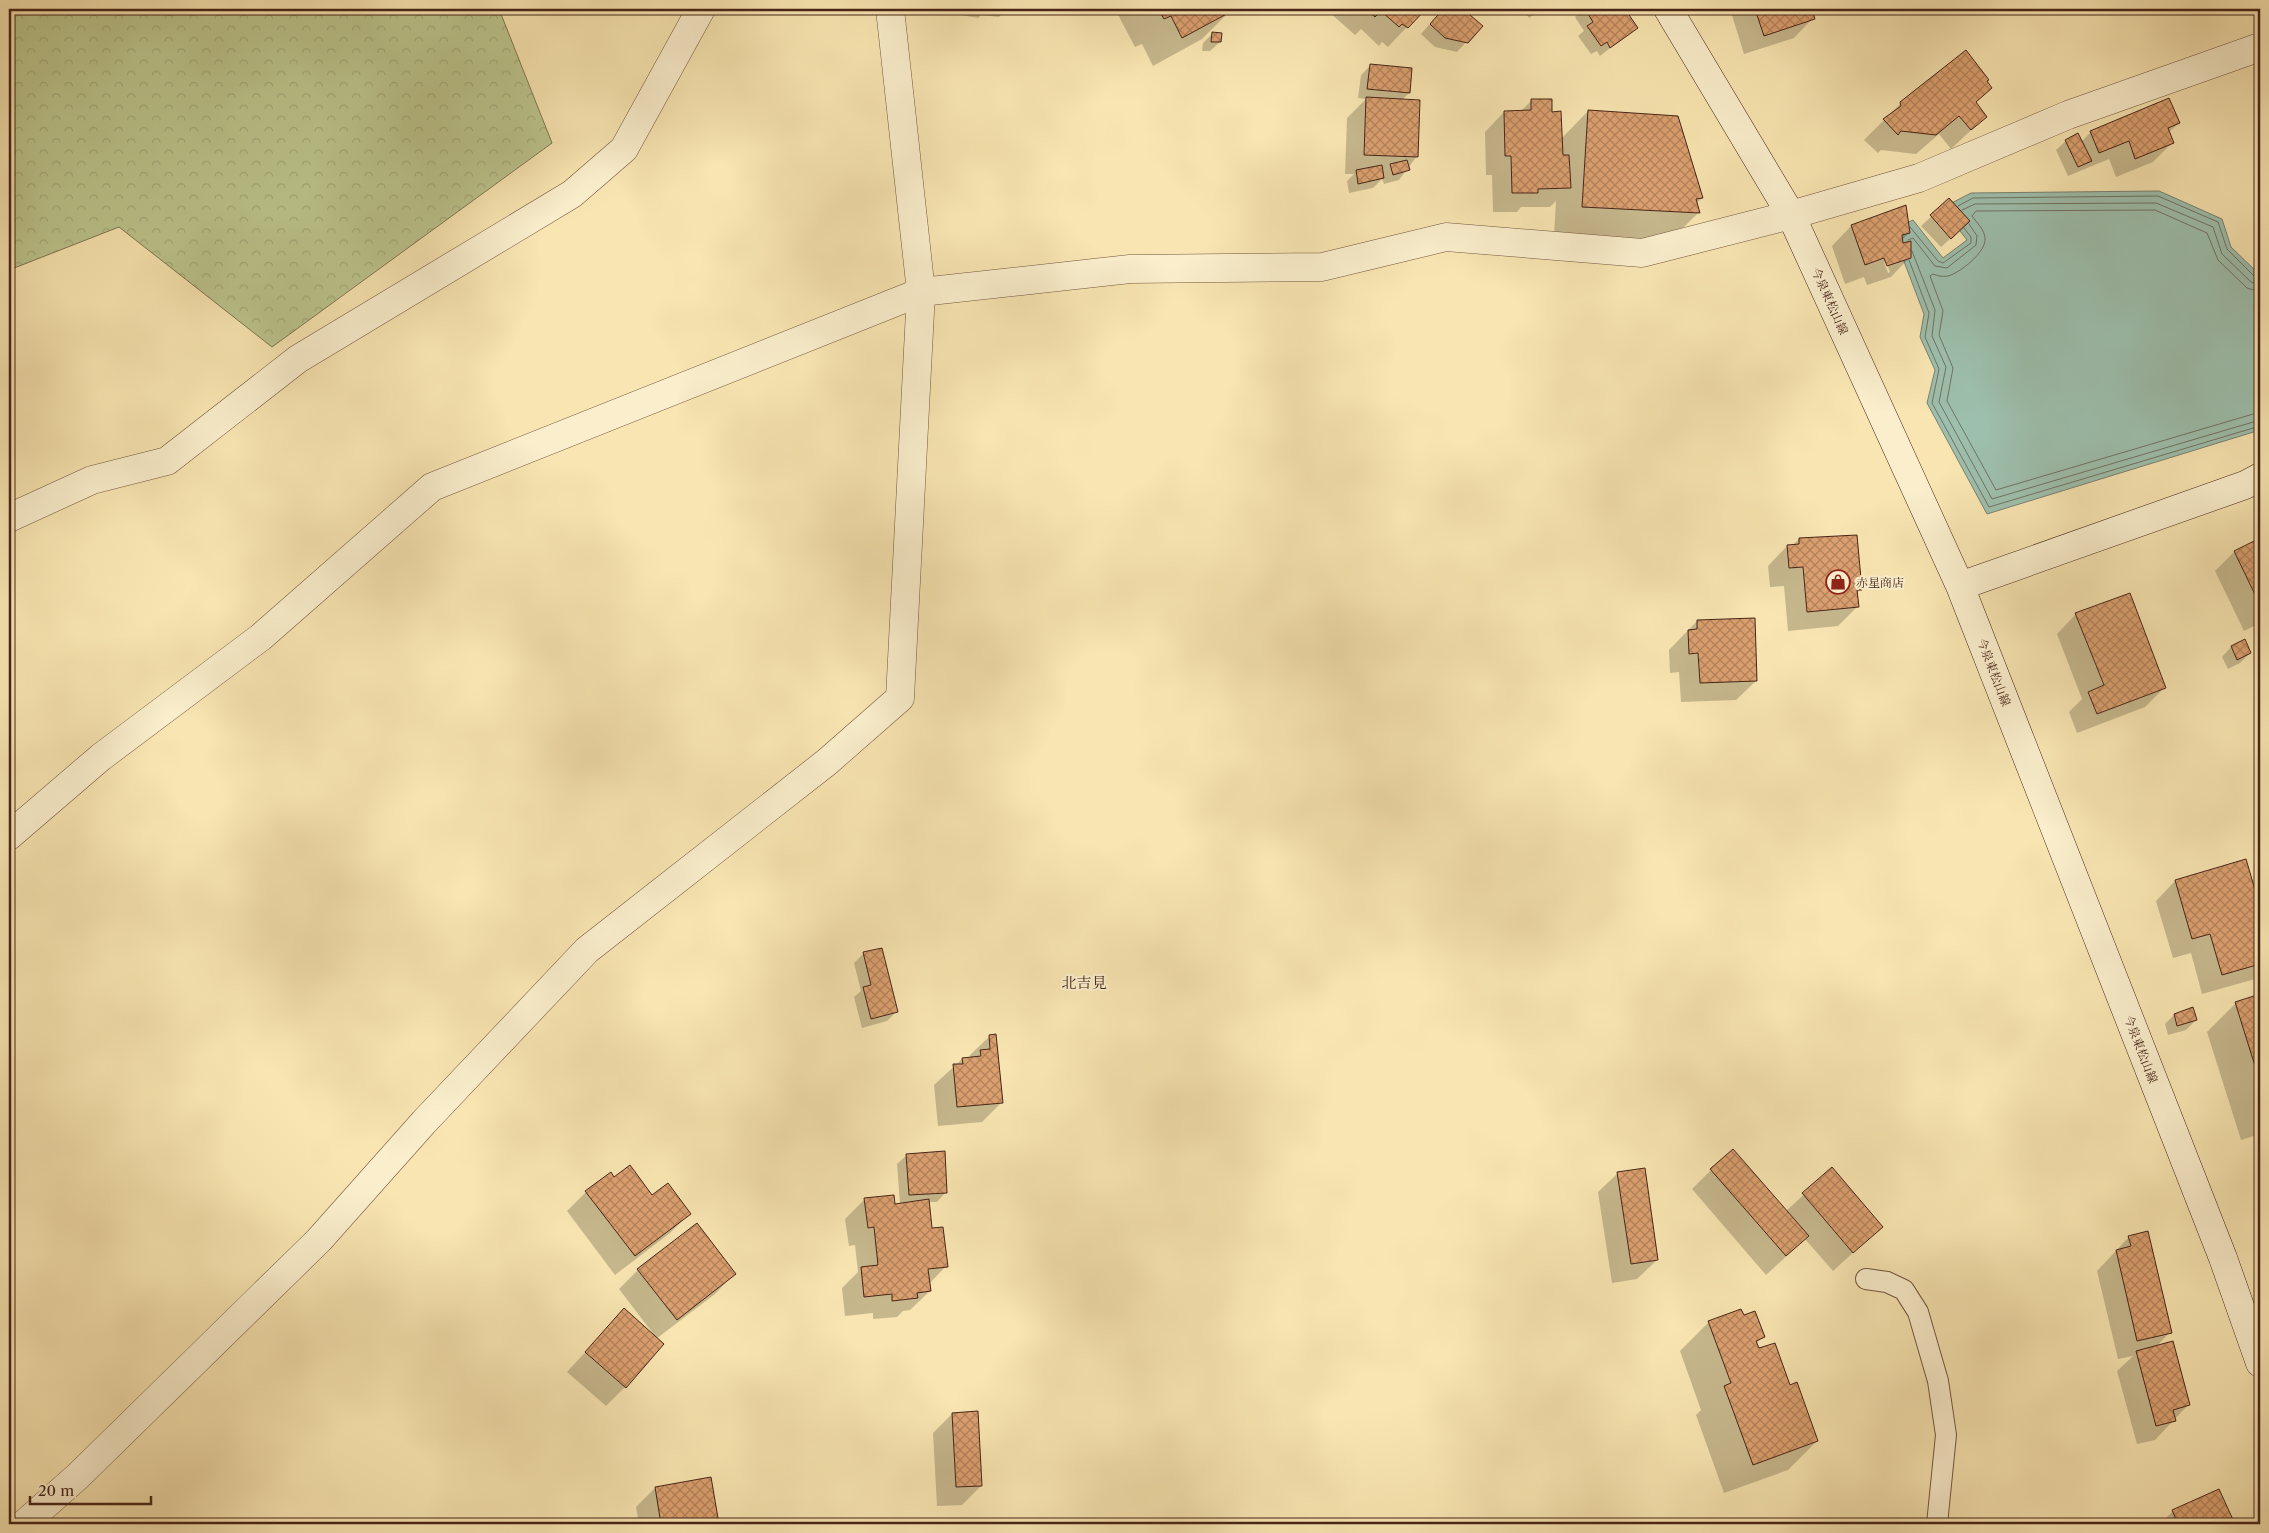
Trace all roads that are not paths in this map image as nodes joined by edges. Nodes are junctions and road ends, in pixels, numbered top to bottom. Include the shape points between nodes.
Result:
1 (701, 9) edge
2 (890, 9) edge
3 (1668, 9) edge
4 (2260, 47) edge
5 (1791, 215) junction
6 (921, 292) junction
7 (2260, 477) edge
8 (9, 518) edge
9 (1960, 586) junction
10 (9, 836) edge
11 (1866, 1279) dead end
12 (2260, 1363) edge
13 (24, 1524) edge
14 (1937, 1524) edge

1 - 8 street via 624,149 572,194 298,359 167,461 92,480
2 - 6 street
3 - 5 street, 今泉東松山線
4 - 5 street via 2068,115 1919,178
5 - 6 street via 1642,252 1446,238 1322,267 1130,269
5 - 9 street, 今泉東松山線
6 - 10 street via 432,487 261,637 101,757
6 - 13 street via 900,698 827,762 587,950 424,1122 320,1240 78,1476
7 - 9 street
9 - 12 street, 今泉東松山線 via 2223,1258
11 - 14 lane via 1888,1282 1904,1290 1918,1312 1938,1381 1946,1435

